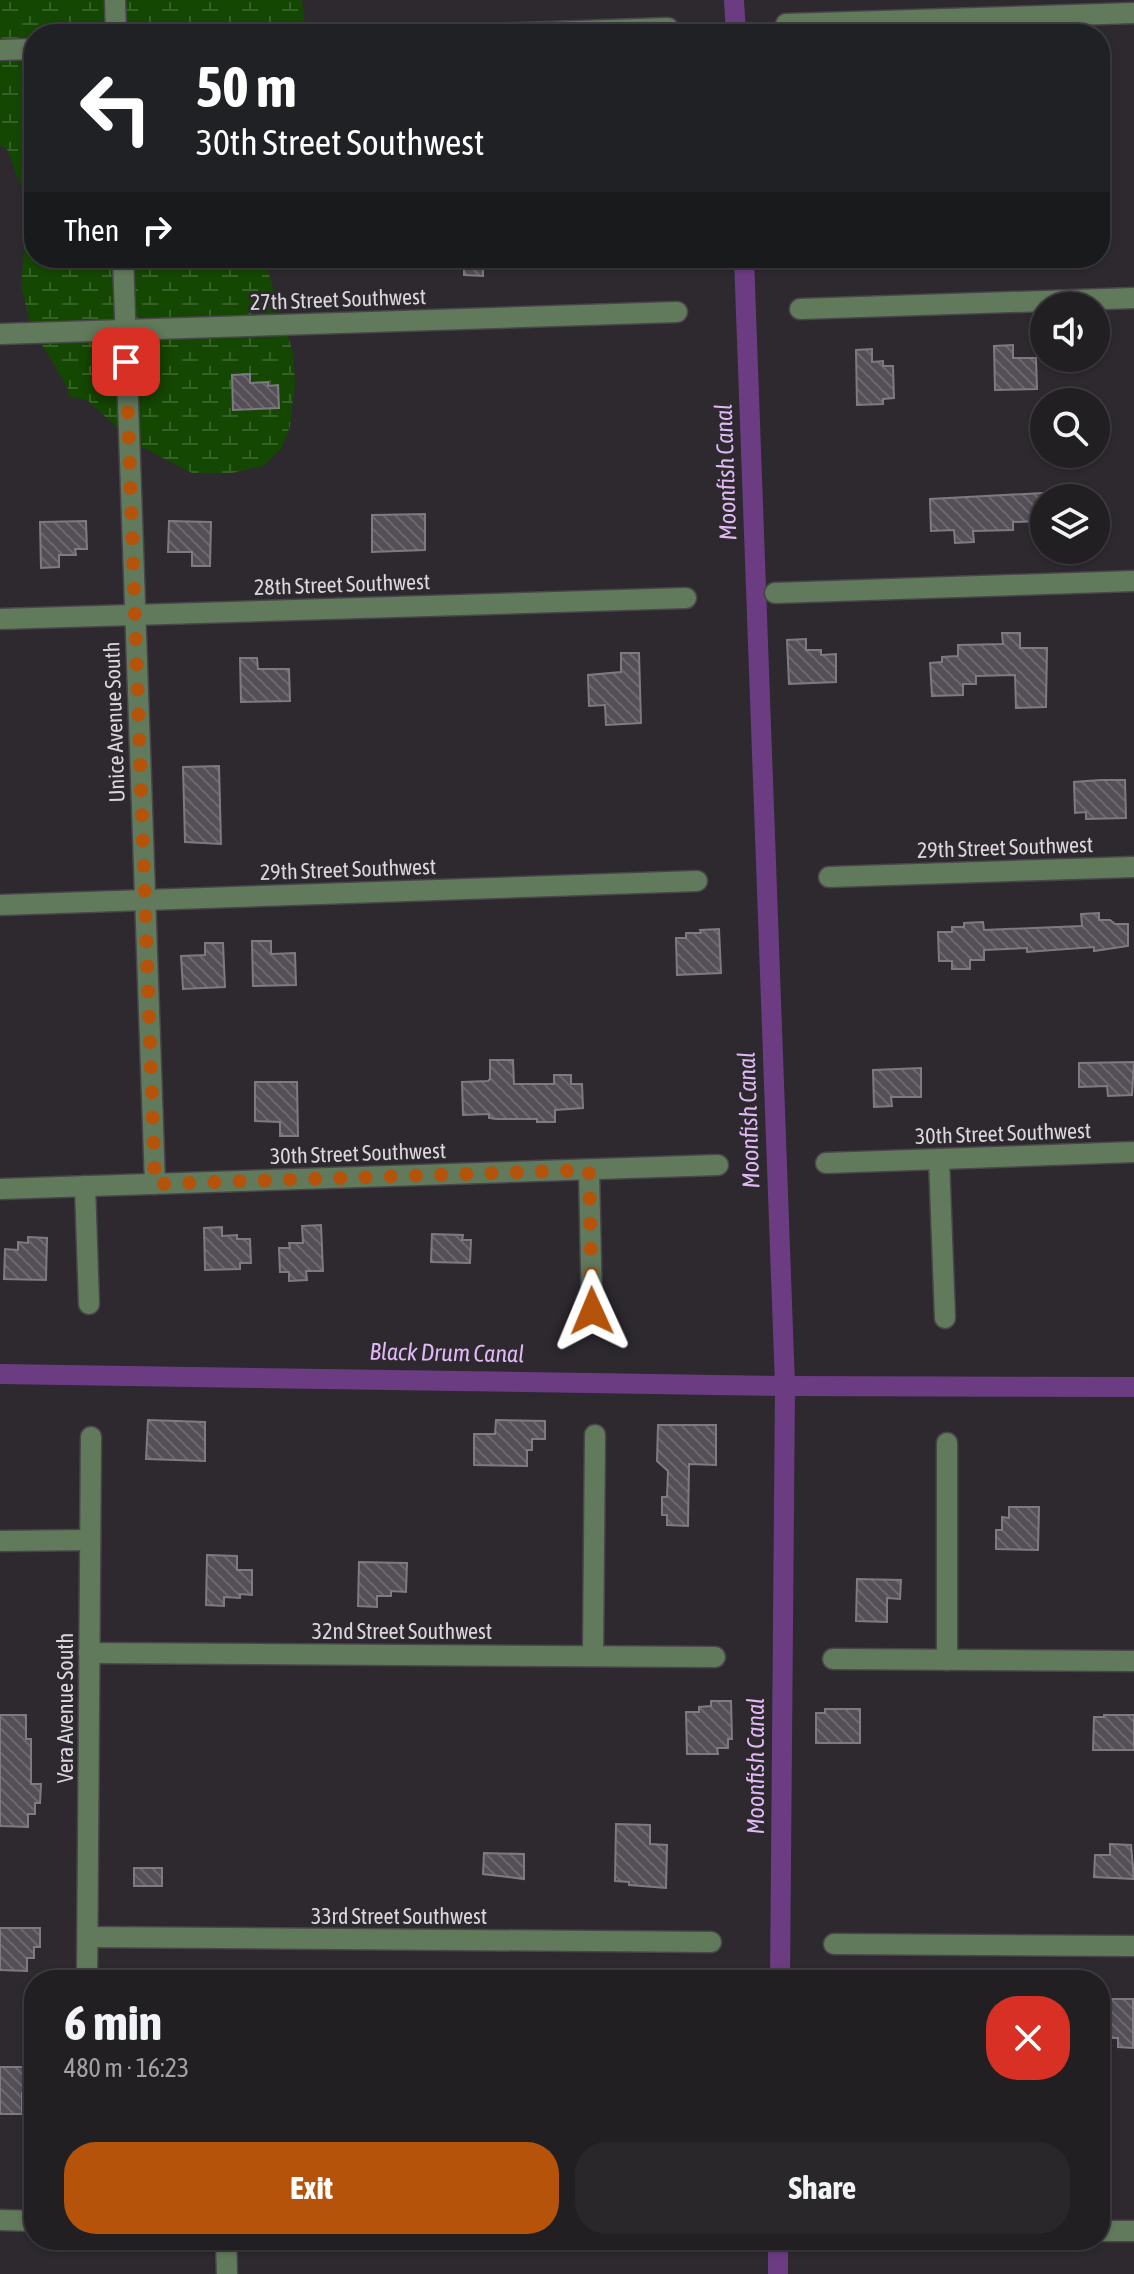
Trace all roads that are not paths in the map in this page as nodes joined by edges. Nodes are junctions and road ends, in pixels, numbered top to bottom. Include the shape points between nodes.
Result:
1 (115, 0) edge
2 (1134, 13) edge
3 (116, 24) edge
4 (786, 24) dead end
5 (24, 49) edge
6 (0, 50) edge
7 (123, 268) edge
8 (1134, 298) edge
9 (800, 309) dead end
10 (677, 312) dead end
11 (125, 330) junction
12 (0, 334) edge
13 (1134, 581) edge
14 (775, 593) dead end
15 (686, 598) dead end
16 (135, 615) junction
17 (0, 619) edge
18 (1134, 867) edge
19 (829, 877) dead end
20 (697, 881) dead end
21 (144, 900) junction
22 (0, 905) edge
23 (1134, 1152) edge
24 (939, 1159) junction
25 (826, 1163) dead end
26 (718, 1165) dead end
27 (589, 1170) junction
28 (155, 1184) junction
29 (85, 1186) junction
30 (0, 1189) edge
31 (89, 1304) dead end
32 (592, 1311) dead end
33 (945, 1318) dead end
34 (595, 1435) dead end
35 (91, 1437) dead end
36 (947, 1443) dead end
37 (90, 1540) junction
38 (0, 1541) edge
39 (89, 1653) junction
40 (593, 1656) junction
41 (715, 1657) dead end
42 (833, 1659) dead end
43 (947, 1660) junction
44 (1134, 1661) edge
45 (88, 1937) junction
46 (711, 1942) dead end
47 (834, 1944) dead end
48 (1134, 1946) edge
49 (87, 1970) edge
50 (0, 2220) edge
51 (24, 2221) edge
52 (1110, 2231) edge
53 (1134, 2231) edge
54 (226, 2250) edge
55 (227, 2274) edge

1 - 3 street
2 - 4 street
5 - 6 street
7 - 11 street, Unice Avenue South
8 - 9 street
10 - 11 street, 27th Street Southwest
11 - 12 street, 27th Street Southwest
11 - 16 street, Unice Avenue South
13 - 14 street
15 - 16 street, 28th Street Southwest
16 - 17 street, 28th Street Southwest
16 - 21 street, Unice Avenue South
18 - 19 street, 29th Street Southwest
20 - 21 street, 29th Street Southwest
21 - 22 street, 29th Street Southwest
21 - 28 street, Unice Avenue South
23 - 24 street, 30th Street Southwest
24 - 25 street, 30th Street Southwest
24 - 33 street
26 - 27 street, 30th Street Southwest
27 - 28 street, 30th Street Southwest
27 - 32 street
28 - 29 street, 30th Street Southwest
29 - 30 street, 30th Street Southwest
29 - 31 street
34 - 40 street
35 - 37 street, Vera Avenue South
36 - 43 street
37 - 38 street
37 - 39 street, Vera Avenue South
39 - 40 street, 32nd Street Southwest
39 - 45 street, Vera Avenue South
40 - 41 street, 32nd Street Southwest
42 - 43 street
43 - 44 street
45 - 46 street, 33rd Street Southwest
45 - 49 street, Vera Avenue South
47 - 48 street
50 - 51 street
52 - 53 street
54 - 55 street

